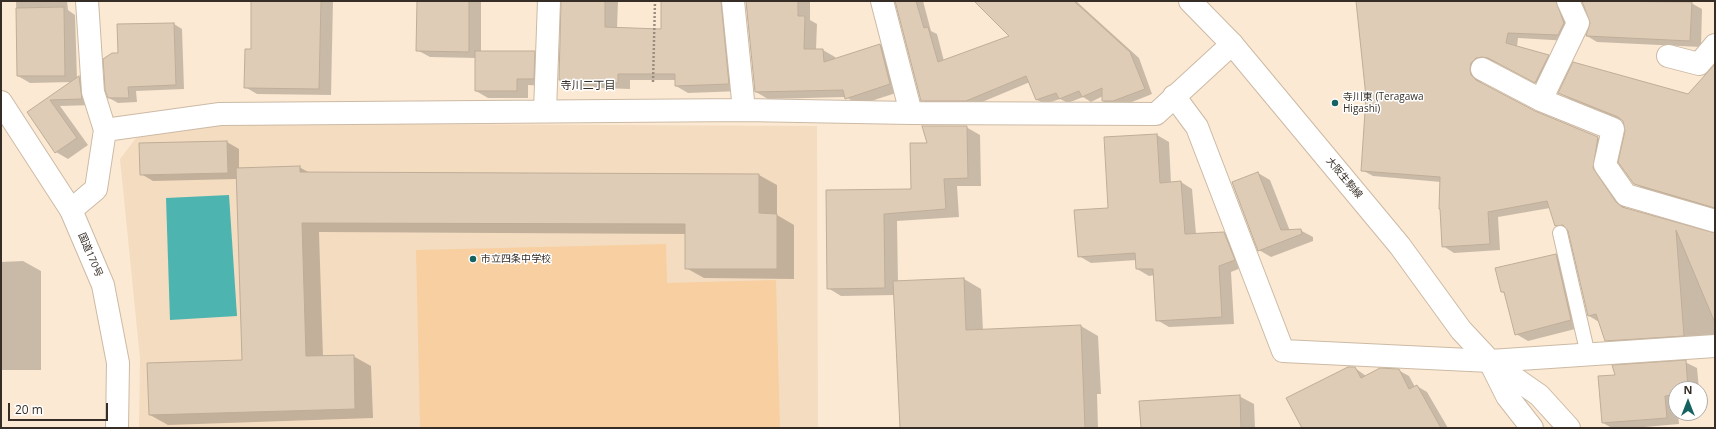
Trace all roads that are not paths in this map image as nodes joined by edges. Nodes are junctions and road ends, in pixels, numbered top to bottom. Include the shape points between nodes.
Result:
1 (87, 1) edge
2 (550, 1) edge
3 (733, 1) edge
4 (882, 1) edge
5 (1190, 1) edge
6 (1568, 1) edge
7 (1232, 44) junction
8 (1715, 45) edge
9 (1668, 56) dead end
10 (1482, 69) dead end
11 (1174, 96) junction
12 (1541, 100) junction
13 (1, 102) edge
14 (744, 110) junction
15 (545, 111) junction
16 (911, 113) junction
17 (105, 130) junction
18 (71, 210) junction
19 (1715, 221) edge
20 (1560, 233) dead end
21 (1715, 346) edge
22 (1588, 354) junction
23 (1490, 361) junction
24 (117, 428) edge
25 (1532, 428) edge
26 (1569, 428) edge

1 - 17 main road via 93,92
2 - 15 main road
3 - 14 main road
4 - 16 main road
5 - 7 main road, 大阪生駒線
6 - 12 main road via 1578,23
7 - 11 main road
7 - 23 main road, 大阪生駒線 via 1400,246 1461,330
8 - 9 main road via 1700,64
10 - 12 main road
11 - 16 main road via 1156,114
11 - 23 main road via 1197,127 1283,351
12 - 19 main road via 1613,129 1605,165 1626,195
13 - 18 main road, 国道170号
14 - 15 main road
14 - 16 main road
15 - 17 main road via 220,114
17 - 18 main road via 96,189
18 - 24 main road, 国道170号 via 103,285 118,363
20 - 22 lane
21 - 22 main road
22 - 23 main road
23 - 25 main road, 大阪生駒線 via 1507,396
23 - 26 main road, 大阪生駒線 via 1539,395

